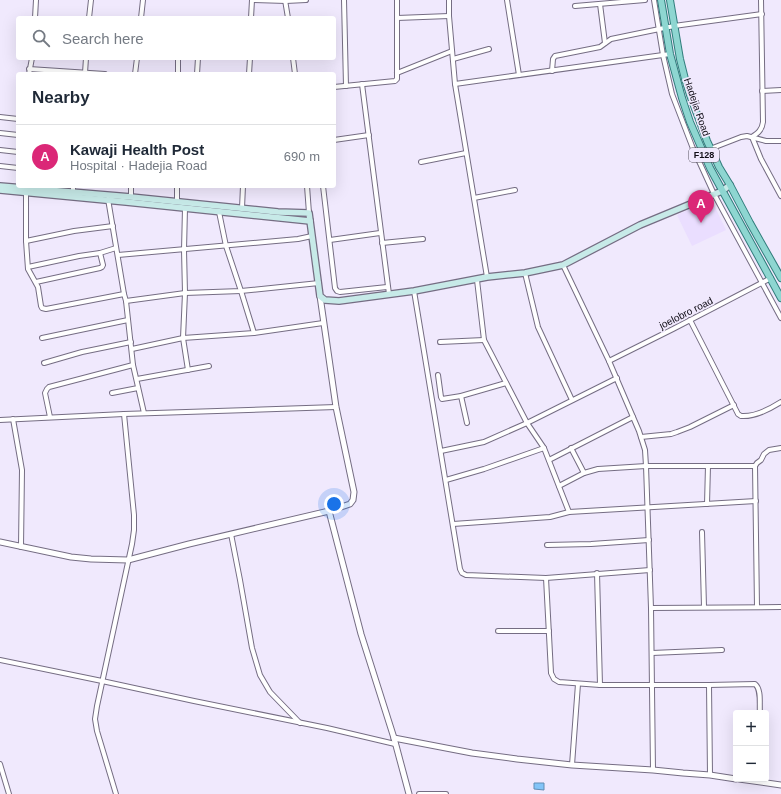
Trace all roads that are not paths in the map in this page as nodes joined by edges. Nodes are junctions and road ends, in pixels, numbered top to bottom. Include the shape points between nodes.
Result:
1 (36, 0) edge
2 (91, 0) edge
3 (143, 0) edge
4 (252, 0) edge
5 (306, 0) edge
6 (344, 0) edge
7 (397, 0) edge
8 (449, 0) edge
9 (507, 0) edge
10 (646, 0) edge
11 (654, 0) edge
12 (661, 0) edge
13 (670, 0) edge
14 (761, 0) edge
15 (286, 1) edge
16 (600, 4) junction
17 (575, 6) dead end
18 (762, 14) junction
19 (35, 16) edge
20 (89, 16) edge
21 (141, 16) edge
22 (252, 16) edge
23 (288, 16) edge
24 (449, 16) junction
25 (397, 18) junction
26 (674, 26) junction
27 (662, 28) junction
28 (605, 43) junction
29 (489, 49) dead end
30 (452, 51) junction
31 (670, 54) junction
32 (663, 55) junction
33 (453, 59) junction
34 (32, 60) edge
35 (86, 60) edge
36 (137, 60) edge
37 (178, 60) edge
38 (198, 60) edge
39 (250, 60) edge
40 (293, 60) edge
41 (552, 71) junction
42 (29, 72) edge
43 (85, 72) edge
44 (134, 72) edge
45 (178, 72) edge
46 (197, 72) edge
47 (249, 72) edge
48 (295, 72) edge
49 (397, 73) junction
50 (519, 75) junction
51 (362, 84) junction
52 (455, 84) junction
53 (346, 86) junction
54 (336, 88) edge
55 (781, 90) edge
56 (762, 91) junction
57 (0, 117) edge
58 (16, 119) edge
59 (0, 134) edge
60 (16, 135) edge
61 (368, 135) junction
62 (752, 137) junction
63 (336, 140) edge
64 (781, 141) edge
65 (710, 149) junction
66 (0, 150) edge
67 (16, 152) edge
68 (466, 153) junction
69 (421, 162) dead end
70 (0, 166) edge
71 (16, 168) edge
72 (730, 185) junction
73 (0, 186) edge
74 (73, 188) edge
75 (131, 188) edge
76 (178, 188) edge
77 (243, 188) edge
78 (306, 188) edge
79 (323, 188) edge
80 (24, 189) edge
81 (0, 190) edge
82 (515, 190) dead end
83 (722, 191) junction
84 (73, 193) junction
85 (714, 194) junction
86 (781, 196) edge
87 (131, 197) junction
88 (108, 198) junction
89 (474, 198) junction
90 (177, 201) junction
91 (186, 208) junction
92 (242, 208) junction
93 (219, 212) junction
94 (310, 213) junction
95 (310, 221) junction
96 (113, 226) junction
97 (380, 233) junction
98 (312, 236) junction
99 (423, 239) dead end
100 (330, 240) junction
101 (26, 241) junction
102 (382, 243) junction
103 (226, 246) junction
104 (116, 248) junction
105 (184, 250) junction
106 (100, 253) junction
107 (118, 255) junction
108 (563, 265) junction
109 (28, 267) junction
110 (525, 273) junction
111 (487, 277) junction
112 (771, 278) junction
113 (781, 278) edge
114 (476, 280) junction
115 (36, 282) junction
116 (318, 283) junction
117 (762, 283) junction
118 (387, 287) junction
119 (414, 290) junction
120 (241, 291) junction
121 (185, 293) junction
122 (124, 294) junction
123 (388, 294) junction
124 (320, 296) junction
125 (781, 298) edge
126 (126, 301) junction
127 (781, 318) edge
128 (128, 320) junction
129 (690, 320) junction
130 (323, 323) junction
131 (254, 333) junction
132 (42, 338) dead end
133 (183, 338) junction
134 (484, 340) junction
135 (131, 342) junction
136 (440, 342) dead end
137 (132, 349) junction
138 (609, 361) junction
139 (44, 363) dead end
140 (133, 365) junction
141 (209, 366) dead end
142 (188, 370) junction
143 (438, 374) dead end
144 (617, 378) junction
145 (137, 379) junction
146 (506, 383) junction
147 (138, 388) junction
148 (112, 393) dead end
149 (461, 396) junction
150 (572, 400) junction
151 (781, 402) edge
152 (734, 405) junction
153 (336, 407) junction
154 (144, 413) junction
155 (124, 414) junction
156 (633, 417) junction
157 (50, 418) junction
158 (13, 419) junction
159 (0, 420) edge
160 (466, 423) dead end
161 (527, 423) junction
162 (641, 437) junction
163 (544, 448) junction
164 (571, 448) junction
165 (781, 448) edge
166 (441, 451) junction
167 (549, 460) junction
168 (646, 466) junction
169 (708, 466) junction
170 (755, 466) junction
171 (584, 473) junction
172 (446, 480) junction
173 (559, 486) junction
174 (756, 501) junction
175 (707, 504) junction
176 (648, 508) junction
177 (329, 511) junction
178 (569, 512) junction
179 (453, 524) junction
180 (702, 532) dead end
181 (231, 534) junction
182 (649, 540) junction
183 (0, 542) edge
184 (547, 544) dead end
185 (21, 546) junction
186 (128, 560) junction
187 (650, 570) junction
188 (597, 574) junction
189 (546, 578) junction
190 (756, 606) junction
191 (704, 607) junction
192 (781, 607) edge
193 (651, 608) junction
194 (498, 631) dead end
195 (549, 631) junction
196 (722, 650) dead end
197 (652, 653) junction
198 (0, 660) edge
199 (102, 681) junction
200 (578, 684) junction
201 (600, 685) junction
202 (652, 685) junction
203 (709, 686) junction
204 (760, 710) edge
205 (300, 723) junction
206 (394, 738) junction
207 (395, 744) junction
208 (0, 764) edge
209 (572, 765) junction
210 (653, 770) junction
211 (710, 775) junction
212 (733, 778) edge
213 (765, 782) edge
214 (781, 785) edge
215 (8, 794) edge
216 (116, 794) edge
217 (409, 794) edge
218 (418, 794) edge
219 (446, 794) edge

1 - 19 street
2 - 20 street
3 - 21 street
4 - 15 street
4 - 22 street
5 - 15 street
6 - 53 street
7 - 25 street
8 - 24 street
9 - 50 street
10 - 16 street
11 - 27 street
12 - 27 main road, Hadejia Road / F128
13 - 26 main road, Hadejia Road / F128
14 - 18 street
15 - 23 street
16 - 17 street
16 - 28 street
18 - 26 street
18 - 56 street
24 - 25 street
24 - 30 street
25 - 49 street
26 - 27 street
26 - 65 main road, Hadejia Road / F128 via 685,79
27 - 28 street via 611,39
27 - 31 main road, Hadejia Road / F128
27 - 32 street
28 - 41 street via 600,47 555,56
29 - 33 street
30 - 33 street
30 - 49 street
31 - 32 street
31 - 83 main road, Hadejia Road / F128 via 690,122
32 - 41 street
32 - 85 street via 672,94
33 - 52 street
34 - 42 street
35 - 43 street
36 - 44 street
37 - 45 street
38 - 46 street
39 - 47 street
40 - 48 street
41 - 50 street
49 - 51 street via 395,81
50 - 52 street
51 - 53 street
51 - 61 street
52 - 68 street
53 - 54 street
55 - 56 street
56 - 62 street via 762,127
57 - 58 street
59 - 60 street
61 - 63 street
61 - 97 street
62 - 64 street via 766,141
62 - 65 street via 741,137
62 - 86 street
65 - 72 main road, Hadejia Road / F128
66 - 67 street
68 - 69 street
68 - 89 street
70 - 71 street
72 - 83 main road
72 - 113 main road, Hadejia Road / F128
73 - 80 main road
74 - 84 street
75 - 87 street
76 - 90 street
77 - 92 street
78 - 94 street
79 - 100 street
80 - 81 main road
80 - 84 main road
80 - 88 main road
80 - 101 street
82 - 89 street
83 - 85 main road
83 - 112 main road, Hadejia Road / F128
84 - 88 main road
85 - 108 main road via 640,225
85 - 117 street
87 - 88 main road
87 - 90 main road
88 - 91 main road
88 - 96 street
89 - 111 street
90 - 92 main road
91 - 93 main road
91 - 105 street
92 - 94 main road
93 - 95 main road
93 - 103 street
94 - 95 main road
95 - 98 main road
96 - 101 street
96 - 104 street
97 - 100 street
97 - 102 street
98 - 103 street
98 - 116 main road
99 - 102 street
100 - 118 street via 337,291
101 - 109 street
102 - 118 street
103 - 105 street
103 - 120 street
104 - 106 street
104 - 107 street
105 - 107 street
105 - 121 street
106 - 109 street
106 - 115 street via 103,265 100,268
107 - 122 street
108 - 110 main road
108 - 138 street
109 - 115 street
110 - 111 main road
110 - 150 street via 538,327
111 - 114 main road
112 - 117 street, joelobro road
112 - 125 main road, Hadejia Road / F128
114 - 119 main road
114 - 134 street
115 - 122 street via 41,306 46,309
116 - 120 street
116 - 124 main road
117 - 127 street
117 - 129 street, joelobro road
118 - 123 street
119 - 123 main road
119 - 166 street
120 - 121 street
120 - 131 street
121 - 126 street
121 - 133 street
122 - 126 street
123 - 124 main road via 339,301 325,300
124 - 130 street
126 - 128 street
128 - 132 street
128 - 135 street
129 - 138 street, joelobro road
129 - 152 street
130 - 131 street
130 - 153 street
131 - 133 street
133 - 137 street
133 - 142 street
134 - 136 street
134 - 146 street
135 - 137 street
135 - 139 street
137 - 140 street
138 - 144 street
140 - 145 street
140 - 157 street via 49,387 45,393
141 - 142 street
142 - 145 street
143 - 149 street via 442,399
144 - 150 street
144 - 156 street
145 - 147 street
146 - 149 street
146 - 161 street
147 - 148 street
147 - 154 street
149 - 160 street
150 - 161 street
151 - 152 street via 747,417 738,414
152 - 162 street via 677,432
153 - 154 street
153 - 177 street via 354,492 350,504
154 - 155 street
155 - 157 street
155 - 186 street via 134,516
156 - 162 street
156 - 164 street
157 - 158 street
158 - 159 street
158 - 185 street via 22,470
161 - 163 street
161 - 166 street via 484,442
162 - 168 street
163 - 167 street
163 - 172 street
164 - 167 street
164 - 171 street
165 - 170 street via 769,450
166 - 172 street
167 - 173 street
168 - 169 street
168 - 171 street via 598,469
168 - 176 street
169 - 170 street
169 - 175 street
170 - 174 street
171 - 173 street
172 - 179 street
173 - 178 street
174 - 175 street
174 - 190 street
175 - 176 street
176 - 178 street
176 - 182 street
177 - 181 street
177 - 206 street via 361,634
178 - 179 street via 550,517
179 - 189 street via 462,573
180 - 191 street
181 - 186 street
181 - 205 street via 252,648 260,675 270,692
182 - 184 street
182 - 187 street
183 - 185 street
185 - 186 street via 71,557
186 - 199 street
187 - 188 street
187 - 193 street
188 - 189 street
188 - 201 street
189 - 195 street
190 - 191 street
190 - 192 street
191 - 193 street
193 - 197 street
194 - 195 street
195 - 200 street via 551,674 559,682
196 - 197 street
197 - 202 street
198 - 199 street
199 - 205 street
199 - 216 street via 97,706 97,731
200 - 201 street
200 - 209 street
201 - 202 street
202 - 203 street
202 - 210 street
203 - 204 street via 755,684 760,692
203 - 211 street
205 - 207 street
206 - 207 street
206 - 209 street via 472,753
207 - 217 street
208 - 215 street
209 - 210 street
210 - 211 street
211 - 212 street
213 - 214 street
218 - 219 street

